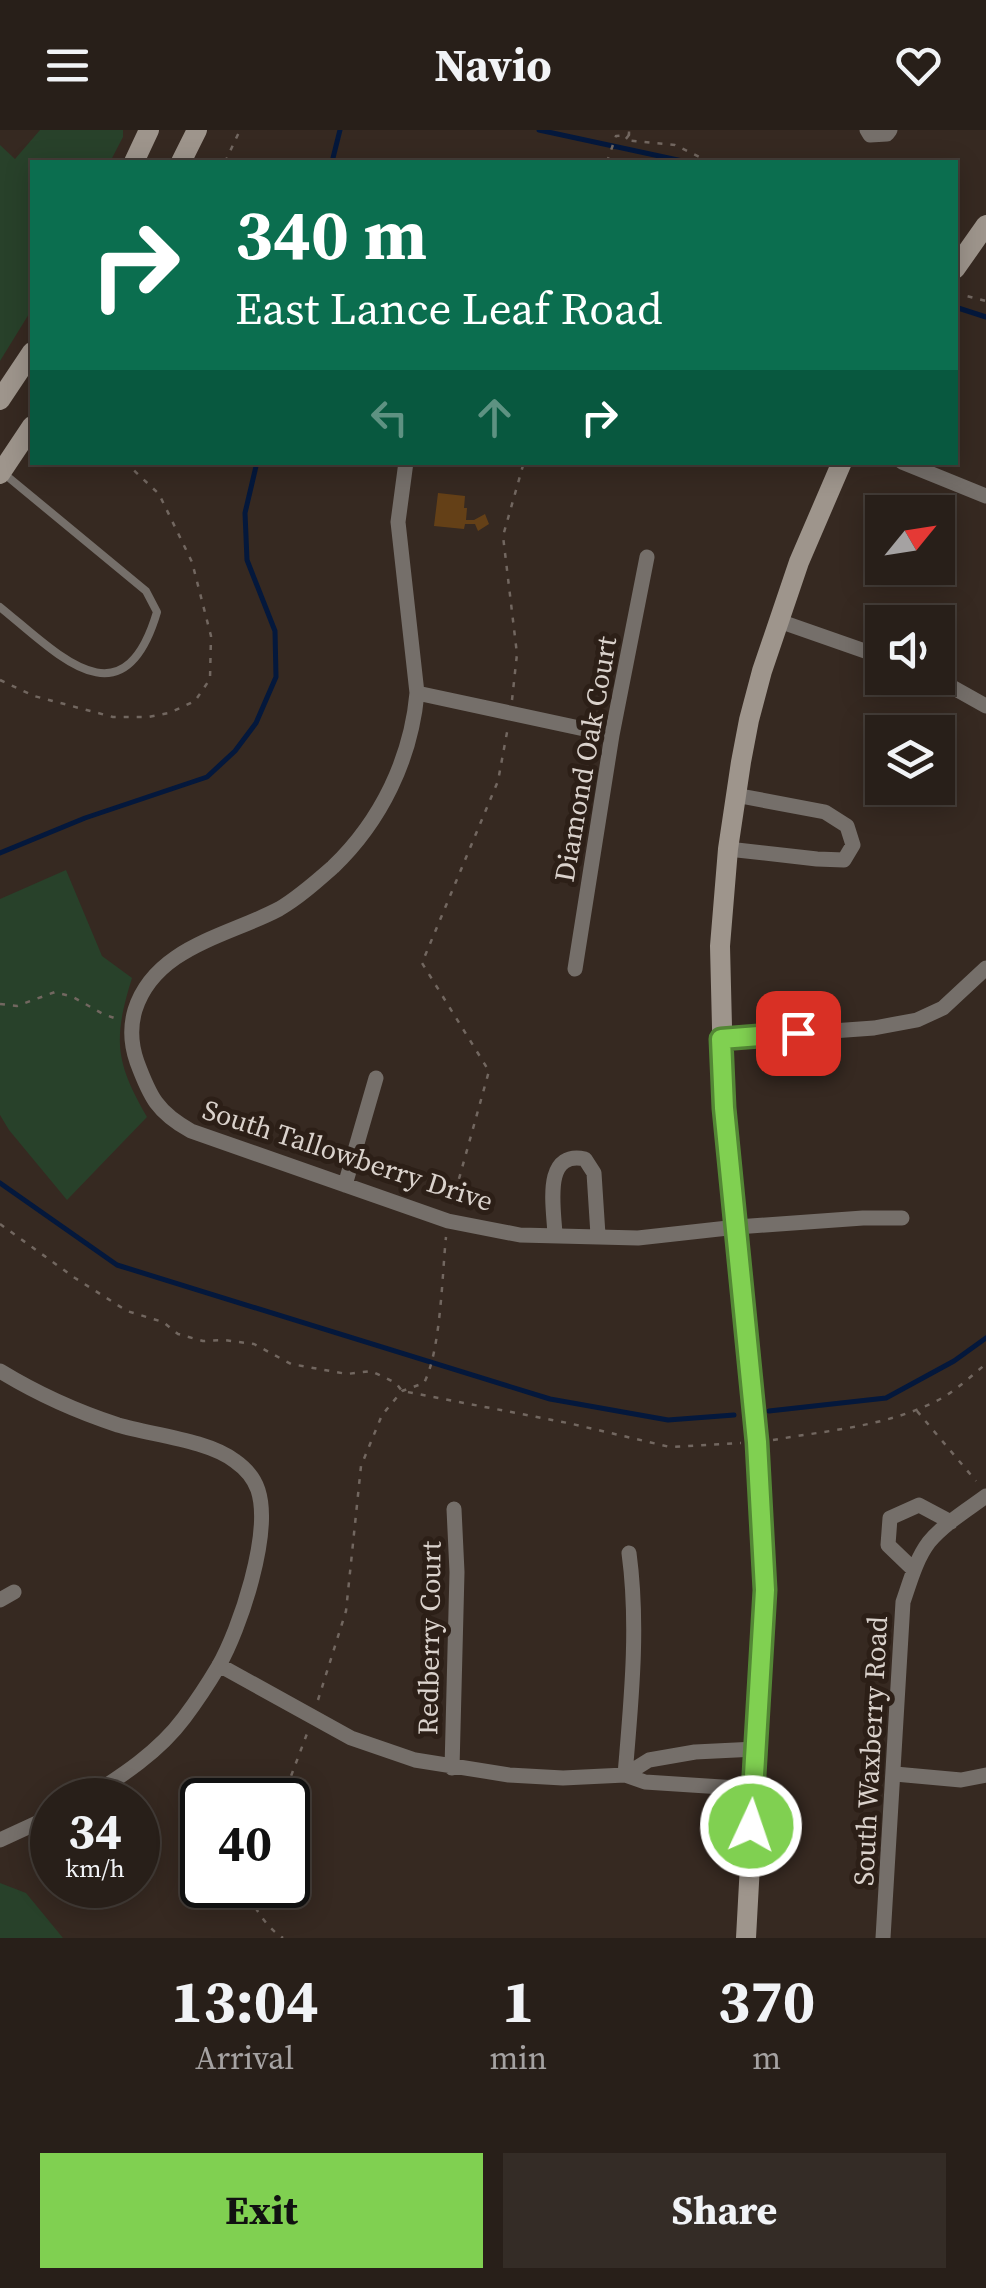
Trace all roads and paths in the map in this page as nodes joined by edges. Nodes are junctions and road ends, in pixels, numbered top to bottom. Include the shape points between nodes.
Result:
1 (150, 130) edge
2 (196, 130) edge
3 (240, 130) edge
4 (867, 130) edge
5 (890, 130) edge
6 (629, 132) edge
7 (135, 160) edge
8 (182, 160) edge
9 (226, 160) edge
10 (608, 160) edge
11 (706, 160) edge
12 (986, 225) edge
13 (958, 265) edge
14 (958, 293) edge
15 (986, 302) edge
16 (30, 355) edge
17 (0, 400) edge
18 (30, 429) edge
19 (406, 465) edge
20 (523, 465) edge
21 (841, 465) edge
22 (909, 465) edge
23 (0, 472) edge
24 (986, 496) edge
25 (647, 558) dead end
26 (0, 607) edge
27 (779, 620) junction
28 (865, 650) edge
29 (955, 689) edge
30 (417, 693) junction
31 (986, 706) edge
32 (511, 714) junction
33 (612, 736) junction
34 (735, 796) junction
35 (728, 849) junction
36 (986, 968) edge
37 (575, 969) dead end
38 (0, 1004) edge
39 (132, 1024) junction
40 (721, 1039) junction
41 (376, 1078) dead end
42 (345, 1185) junction
43 (902, 1218) dead end
44 (448, 1221) junction
45 (0, 1224) edge
46 (737, 1227) junction
47 (555, 1235) junction
48 (598, 1235) junction
49 (986, 1364) edge
50 (0, 1371) edge
51 (402, 1391) junction
52 (916, 1410) junction
53 (757, 1442) junction
54 (974, 1479) dead end
55 (986, 1496) edge
56 (454, 1510) dead end
57 (951, 1522) junction
58 (629, 1554) dead end
59 (914, 1570) junction
60 (219, 1665) junction
61 (312, 1718) junction
62 (756, 1750) junction
63 (452, 1768) junction
64 (895, 1774) junction
65 (625, 1775) junction
66 (986, 1775) edge
67 (117, 1778) edge
68 (290, 1778) edge
69 (752, 1789) junction
70 (30, 1826) edge
71 (0, 1840) edge
72 (255, 1908) edge
73 (283, 1938) edge
74 (746, 1938) edge
75 (883, 1938) edge

1 - 7 street
2 - 8 street
3 - 9 path
4 - 5 street
6 - 10 path via 616,136
6 - 11 path via 625,140 675,145
12 - 13 street
14 - 15 path
16 - 17 street
18 - 23 street
19 - 30 street via 398,522
20 - 32 path via 504,536 517,654
21 - 27 street
22 - 24 street
23 - 26 lane via 146,591 158,612 139,656 118,671 95,674 65,660
25 - 33 street, Diamond Oak Court
27 - 28 street
27 - 34 street
29 - 31 street
30 - 32 street
30 - 39 street via 406,754 355,843 280,908 170,962 141,990
32 - 33 street
32 - 44 path via 498,782 422,963 490,1071
33 - 37 street, Diamond Oak Court
34 - 35 street
34 - 35 street via 825,812 847,826 852,845 844,860
35 - 40 street
36 - 40 street via 943,1008 917,1020
38 - 39 path via 17,1006 56,992
39 - 42 street, South Tallowberry Drive via 133,1052 160,1110 182,1126
40 - 46 street
41 - 42 street
42 - 44 street, South Tallowberry Drive
43 - 46 street, South Tallowberry Drive
44 - 47 street, South Tallowberry Drive
44 - 51 path via 429,1372 424,1383
45 - 51 path via 128,1311 178,1334 254,1344 292,1364 346,1374 371,1371
46 - 48 street, South Tallowberry Drive via 638,1238
46 - 53 street
47 - 48 street, South Tallowberry Drive
47 - 48 street via 554,1172 573,1156 585,1158 594,1173
49 - 52 path
50 - 60 street via 119,1425 211,1449 250,1474 259,1491 258,1547
51 - 53 path via 670,1446
51 - 61 path via 382,1415 361,1466 346,1611
52 - 53 path via 878,1423
52 - 54 path
53 - 62 street via 765,1590
55 - 57 street, South Waxberry Road
56 - 63 street, Redberry Court
57 - 59 street, South Waxberry Road
57 - 59 street via 918,1505 890,1518 888,1545
58 - 65 street via 634,1592
59 - 64 street, South Waxberry Road via 903,1602
60 - 61 street
60 - 67 street via 168,1737
61 - 63 street via 383,1750
61 - 68 path
62 - 65 street via 649,1760
62 - 69 street
63 - 65 street via 563,1778
64 - 66 street via 961,1780
64 - 75 street, South Waxberry Road
65 - 69 street
69 - 74 street
70 - 71 street
72 - 73 path

